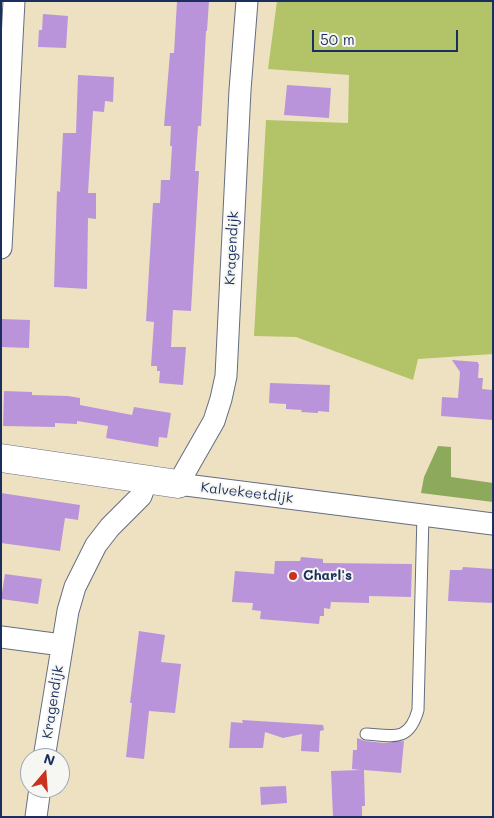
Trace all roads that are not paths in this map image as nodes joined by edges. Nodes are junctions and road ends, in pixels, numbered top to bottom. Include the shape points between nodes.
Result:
1 (14, 1) edge
2 (247, 1) edge
3 (1, 248) edge
4 (1, 458) edge
5 (147, 480) junction
6 (178, 484) junction
7 (423, 516) junction
8 (493, 524) edge
9 (1, 637) edge
10 (62, 645) junction
11 (366, 734) dead end
12 (46, 748) edge
13 (39, 798) edge
14 (36, 817) edge

1 - 3 street
2 - 6 street, Kragendijk via 226,376 214,421
4 - 5 street, Kalvekeetdijk
5 - 6 street, Kalvekeetdijk
5 - 10 street, Kragendijk via 142,496 96,544 75,588
6 - 7 street, Kalvekeetdijk
7 - 8 street, Kalvekeetdijk
7 - 11 lane via 418,710 408,732 398,737
9 - 10 street, Kragendijk
10 - 12 street, Kragendijk
13 - 14 street

